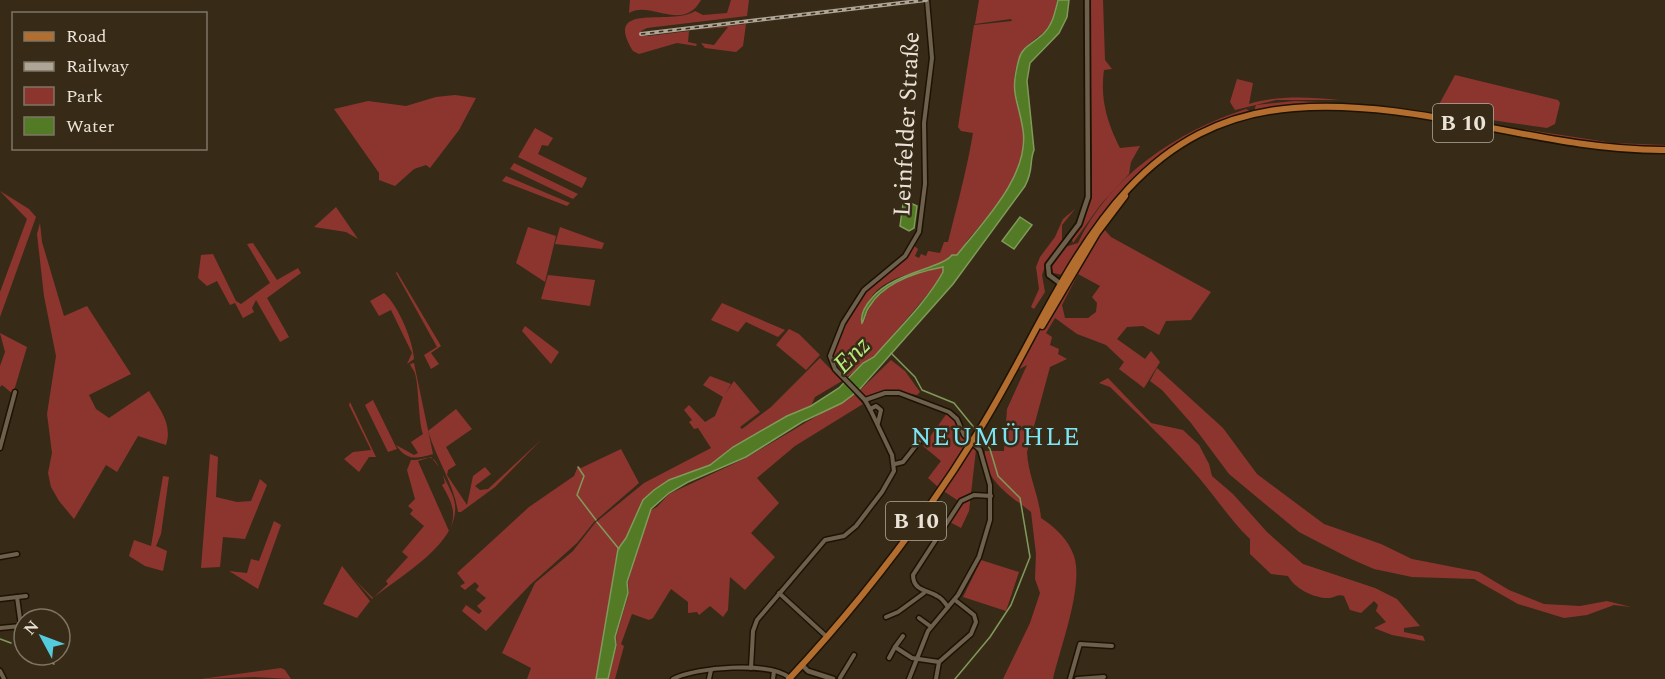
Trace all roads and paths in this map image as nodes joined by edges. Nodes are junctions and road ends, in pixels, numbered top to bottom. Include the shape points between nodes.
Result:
1 (927, 0) edge
2 (1087, 0) edge
3 (1665, 152) edge
4 (1064, 286) junction
5 (15, 392) dead end
6 (865, 400) junction
7 (870, 409) junction
8 (878, 423) junction
9 (926, 434) dead end
10 (974, 439) junction
11 (1, 440) edge
12 (0, 448) edge
13 (895, 464) junction
14 (991, 496) junction
15 (17, 554) dead end
16 (0, 557) edge
17 (779, 593) junction
18 (924, 593) junction
19 (26, 596) dead end
20 (17, 597) junction
21 (0, 600) edge
22 (955, 600) junction
23 (19, 607) edge
24 (948, 607) junction
25 (886, 616) dead end
26 (919, 618) dead end
27 (930, 626) junction
28 (903, 636) dead end
29 (827, 637) junction
30 (1112, 646) dead end
31 (894, 647) junction
32 (854, 655) dead end
33 (889, 658) dead end
34 (916, 658) junction
35 (939, 662) junction
36 (802, 665) junction
37 (751, 668) junction
38 (711, 670) junction
39 (0, 671) edge
40 (774, 671) junction
41 (1104, 677) dead end
42 (789, 678) edge
43 (4, 679) edge
44 (673, 679) edge
45 (709, 679) edge
46 (773, 679) edge
47 (838, 679) edge
48 (909, 679) edge
49 (936, 679) edge
50 (1070, 679) edge
51 (1077, 679) edge

1 - 6 street, Leinfelder Straße via 933,49 924,123 925,184 919,232 904,256 864,290 843,323 830,356 843,380
2 - 4 street via 1088,197 1079,224 1048,265 1049,275
3 - 4 main road, B 10 via 1618,151 1358,112 1307,111 1261,116 1196,140 1141,179 1108,216
4 - 10 main road, B 10
5 - 11 street
6 - 7 street
6 - 10 street via 894,393 928,403 952,414 964,435
7 - 8 street
7 - 8 street via 876,406 881,410
8 - 13 street
9 - 13 street via 903,462
10 - 14 street
10 - 29 main road, B 10 via 882,568
11 - 12 street
13 - 17 street via 891,480 856,526 844,536 825,540
14 - 18 street via 974,495 961,501 913,575 913,581
14 - 22 street via 988,532
15 - 16 street
17 - 29 street
17 - 37 street via 754,627
18 - 24 street via 938,596
18 - 25 street
19 - 20 street
20 - 21 street
20 - 23 street
22 - 24 street
22 - 35 street via 974,615 975,626 964,642
24 - 27 street
26 - 27 street
27 - 34 street
28 - 31 street
29 - 36 main road, B 10
30 - 50 street via 1080,644
31 - 33 street
31 - 34 street
32 - 47 street
34 - 35 street
34 - 48 street
35 - 49 street
36 - 42 main road, B 10
36 - 47 street via 808,671
37 - 38 street
37 - 40 street
38 - 44 street
38 - 45 street
39 - 43 street
40 - 42 street
40 - 46 street
41 - 51 street

